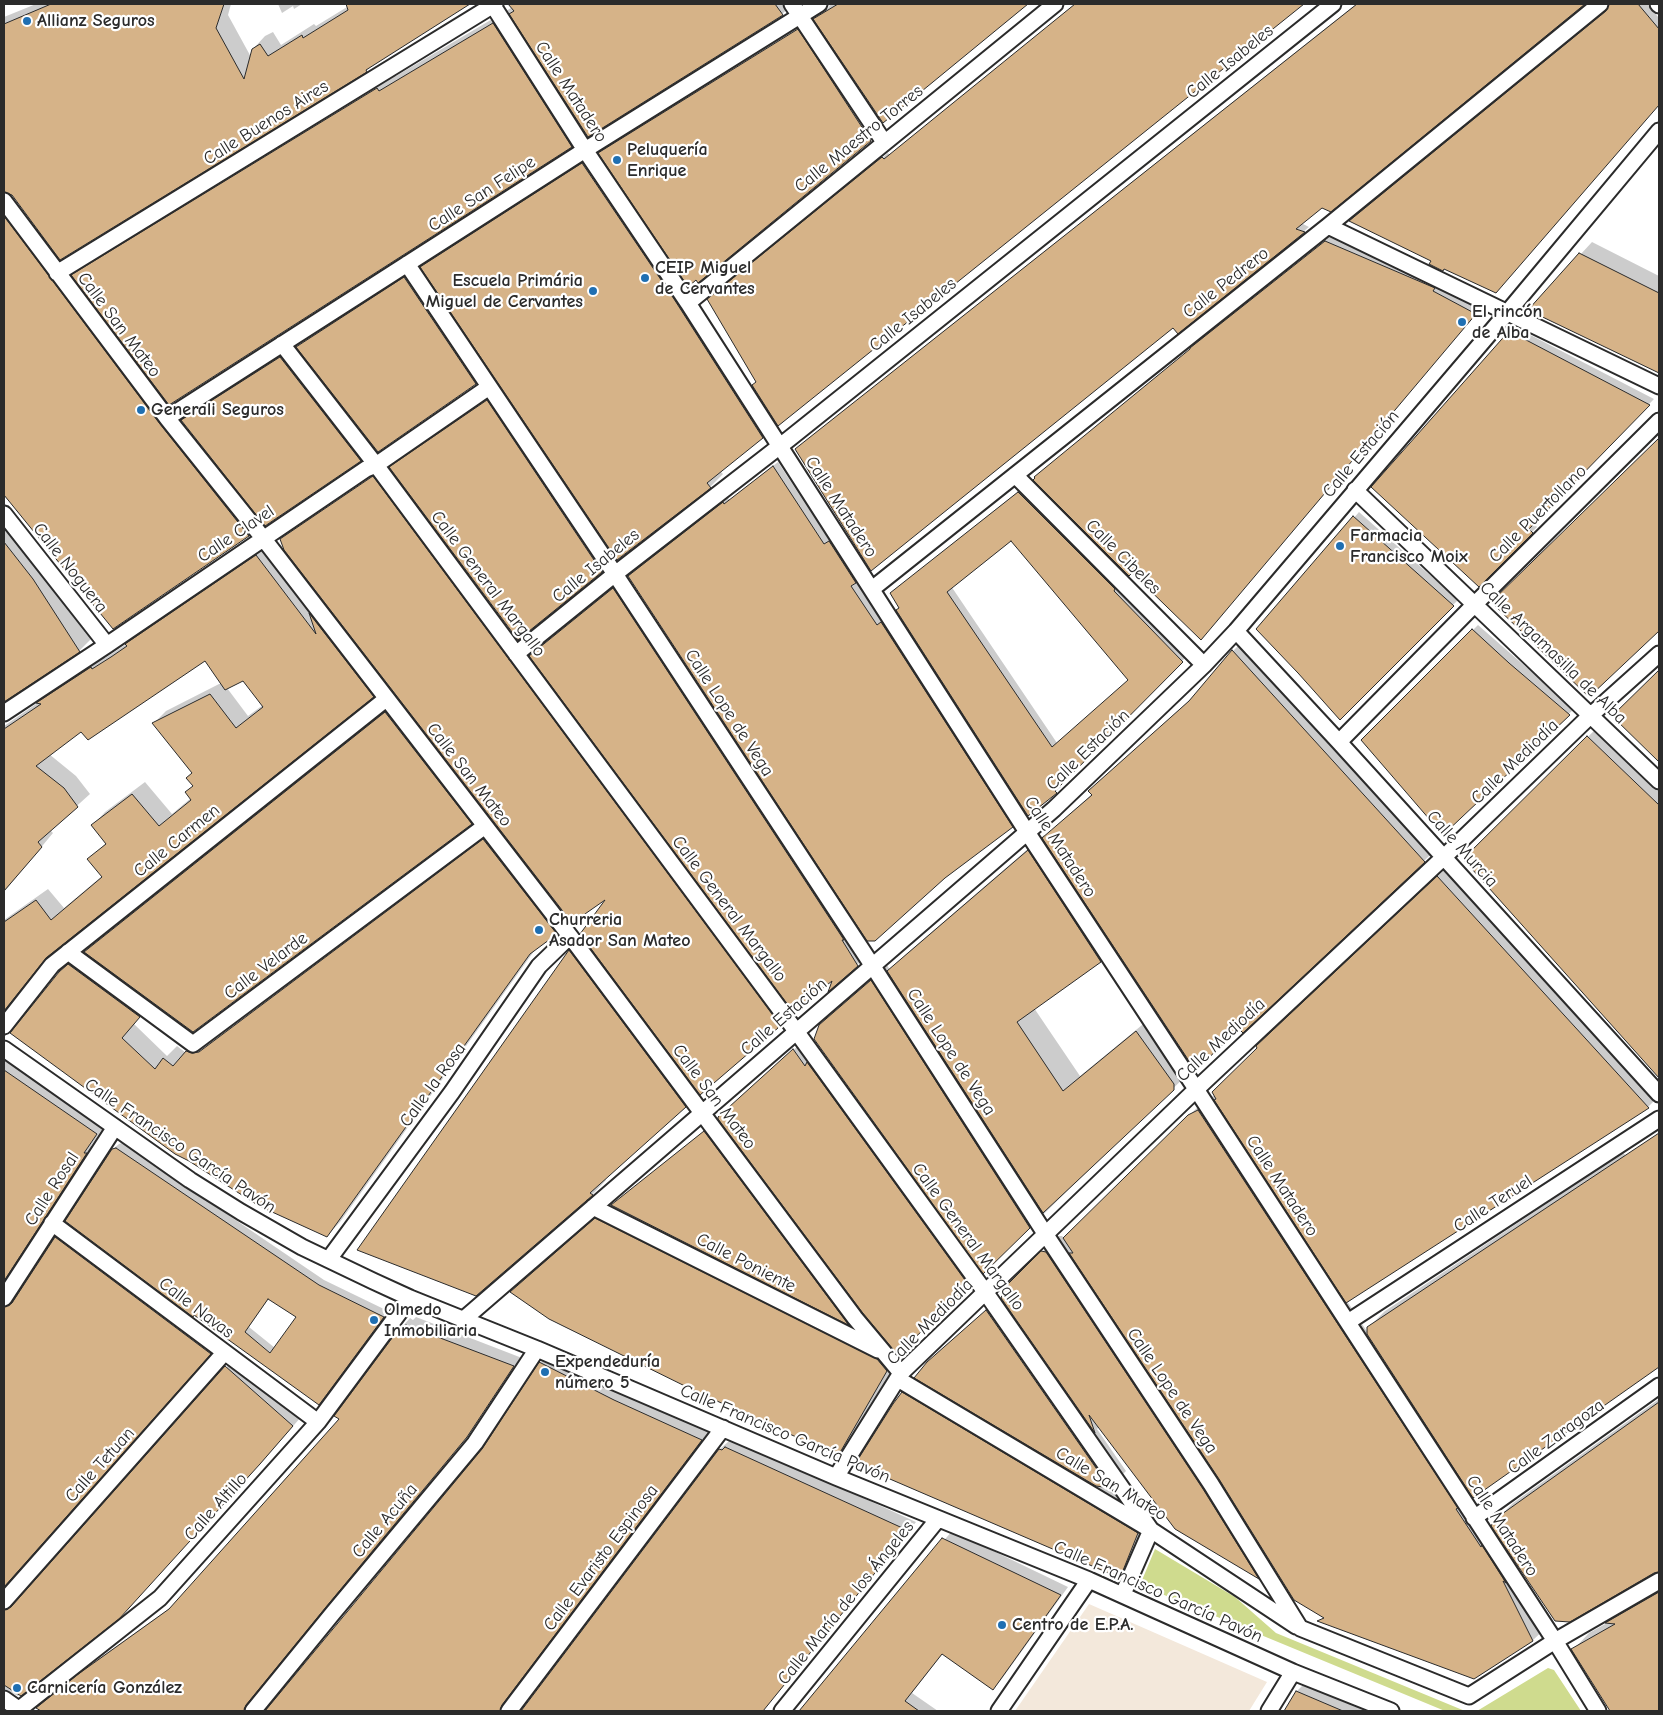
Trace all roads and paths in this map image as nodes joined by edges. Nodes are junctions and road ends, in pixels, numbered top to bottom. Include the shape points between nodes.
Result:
1 (493, 4) edge
2 (819, 4) edge
3 (1055, 4) edge
4 (1332, 4) edge
5 (1600, 4) edge
6 (796, 10) edge
7 (1659, 130) edge
8 (884, 142) junction
9 (585, 150) junction
10 (4, 201) edge
11 (1328, 226) junction
12 (408, 264) junction
13 (57, 273) junction
14 (688, 303) junction
15 (1507, 313) junction
16 (282, 344) junction
17 (1659, 386) edge
18 (489, 387) junction
19 (167, 418) junction
20 (1659, 421) edge
21 (779, 446) junction
22 (376, 465) junction
23 (1015, 475) junction
24 (1355, 490) junction
25 (4, 514) edge
26 (263, 538) junction
27 (615, 574) junction
28 (872, 589) junction
29 (1475, 604) junction
30 (1236, 631) junction
31 (108, 645) junction
32 (516, 654) junction
33 (1659, 654) edge
34 (1204, 665) junction
35 (386, 699) junction
36 (4, 713) edge
37 (1591, 716) junction
38 (1339, 742) junction
39 (1659, 781) edge
40 (485, 826) junction
41 (1027, 832) junction
42 (1444, 857) junction
43 (570, 936) junction
44 (68, 952) junction
45 (872, 965) junction
46 (4, 1026) edge
47 (796, 1032) junction
48 (4, 1049) edge
49 (1196, 1089) junction
50 (1659, 1094) edge
51 (702, 1112) junction
52 (1659, 1119) edge
53 (115, 1127) junction
54 (593, 1207) junction
55 (52, 1223) junction
56 (1046, 1235) junction
57 (329, 1259) junction
58 (986, 1293) junction
59 (4, 1298) edge
60 (410, 1298) junction
61 (464, 1319) junction
62 (1348, 1322) junction
63 (537, 1348) junction
64 (883, 1352) junction
65 (224, 1354) junction
66 (900, 1376) junction
67 (1659, 1386) edge
68 (318, 1422) junction
69 (724, 1428) junction
70 (836, 1477) junction
71 (1474, 1518) junction
72 (938, 1519) junction
73 (1151, 1530) junction
74 (1089, 1580) junction
75 (1659, 1581) edge
76 (1124, 1594) junction
77 (4, 1602) edge
78 (1300, 1628) junction
79 (1555, 1641) junction
80 (1293, 1672) junction
81 (4, 1700) edge
82 (19, 1711) edge
83 (253, 1711) edge
84 (509, 1711) edge
85 (782, 1711) edge
86 (999, 1711) edge
87 (1270, 1711) edge
88 (1391, 1711) edge
89 (1598, 1711) edge

1 - 9 street, Calle Matadero
1 - 13 street, Calle Buenos Aires
2 - 6 street, Calle San Felipe
3 - 8 street, Calle Maestro Torres
4 - 21 street, Calle Isabeles
5 - 11 street, Calle Pedrero
6 - 8 street
6 - 9 street, Calle San Felipe
7 - 15 street, Calle Estación
8 - 14 street, Calle Maestro Torres
9 - 12 street, Calle San Felipe
9 - 14 street, Calle Matadero
10 - 13 street, Calle San Mateo
11 - 15 street
11 - 23 street, Calle Pedrero
12 - 16 street, Calle San Felipe
12 - 18 street, Calle Lope de Vega
13 - 19 street, Calle San Mateo
14 - 21 street, Calle Matadero
15 - 17 street
15 - 24 street, Calle Estación
16 - 19 street, Calle San Felipe
16 - 22 street, Calle General Margallo
18 - 22 street, Calle Clavel
18 - 27 street, Calle Lope de Vega
19 - 26 street, Calle San Mateo
20 - 29 street, Calle Puertollano
21 - 27 street, Calle Isabeles
21 - 28 street, Calle Matadero
22 - 26 street, Calle Clavel
22 - 32 street, Calle General Margallo
23 - 28 street, Calle Pedrero
23 - 34 street, Calle Cibeles
24 - 29 street, Calle Argamasilla de Alba
24 - 30 street, Calle Estación
25 - 31 street, Calle Noguera
26 - 31 street, Calle Clavel
26 - 35 street, Calle San Mateo
27 - 32 street, Calle Isabeles
27 - 45 street, Calle Lope de Vega
28 - 41 street, Calle Matadero
29 - 37 street, Calle Argamasilla de Alba
29 - 38 street, Calle Puertollano
30 - 34 street, Calle Estación
30 - 38 street, Calle Murcia
31 - 36 street, Calle Clavel
32 - 47 street, Calle General Margallo
33 - 37 street, Calle Mediodía
34 - 41 street, Calle Estación
35 - 40 street, Calle San Mateo
35 - 44 street, Calle Carmen
37 - 39 street, Calle Argamasilla de Alba
37 - 42 street, Calle Mediodía
38 - 42 street, Calle Murcia
40 - 43 street, Calle San Mateo
40 - 44 street, Calle Velarde via 193,1044
41 - 45 street, Calle Estación
41 - 49 street, Calle Matadero
42 - 49 street, Calle Mediodía
42 - 50 street, Calle Murcia
43 - 51 street, Calle San Mateo
43 - 57 street, Calle la Rosa via 539,966 452,1092
44 - 46 street, Calle Carmen via 52,965
45 - 47 street, Calle Estación
45 - 56 street, Calle Lope de Vega
47 - 51 street, Calle Estación
47 - 58 street, Calle General Margallo
48 - 53 street, Calle Francisco García Pavón
49 - 56 street, Calle Mediodía
49 - 62 street, Calle Matadero
51 - 54 street, Calle Estación
51 - 64 street, Calle San Mateo
52 - 62 street, Calle Teruel
53 - 55 street, Calle Rosal
53 - 57 street, Calle Francisco García Pavón via 241,1212
54 - 61 street, Calle Estación
54 - 64 street, Calle Poniente
55 - 59 street, Calle Rosal
55 - 65 street, Calle Navas
56 - 58 street, Calle Mediodía
56 - 78 street, Calle Lope de Vega via 1211,1484
57 - 60 street, Calle Francisco García Pavón
58 - 66 street, Calle Mediodía
58 - 73 street, Calle General Margallo
60 - 61 street, Calle Francisco García Pavón
60 - 68 street, Calle Altillo
61 - 63 street, Calle Francisco García Pavón
62 - 71 street, Calle Matadero
63 - 69 street, Calle Francisco García Pavón
63 - 83 street, Calle Acuña via 475,1443
64 - 66 street, Calle San Mateo
65 - 68 street, Calle Navas
65 - 77 street, Calle Tetuan
66 - 70 street, Calle Mediodía
66 - 73 street, Calle San Mateo
67 - 71 street, Calle Zaragoza
68 - 82 street, Calle Altillo via 160,1598
69 - 70 street, Calle Francisco García Pavón
69 - 84 street, Calle Evaristo Espinosa
70 - 72 street, Calle Francisco García Pavón
71 - 79 street, Calle Matadero
72 - 74 street, Calle Francisco García Pavón
72 - 85 street, Calle María de los Ángeles
73 - 76 street
73 - 78 street, Calle San Mateo
74 - 76 street, Calle Francisco García Pavón
74 - 86 street
75 - 79 street
76 - 80 street, Calle Francisco García Pavón
78 - 79 street via 1469,1696
79 - 89 street, Calle Matadero
80 - 87 street
80 - 88 street, Calle Francisco García Pavón
81 - 82 street

